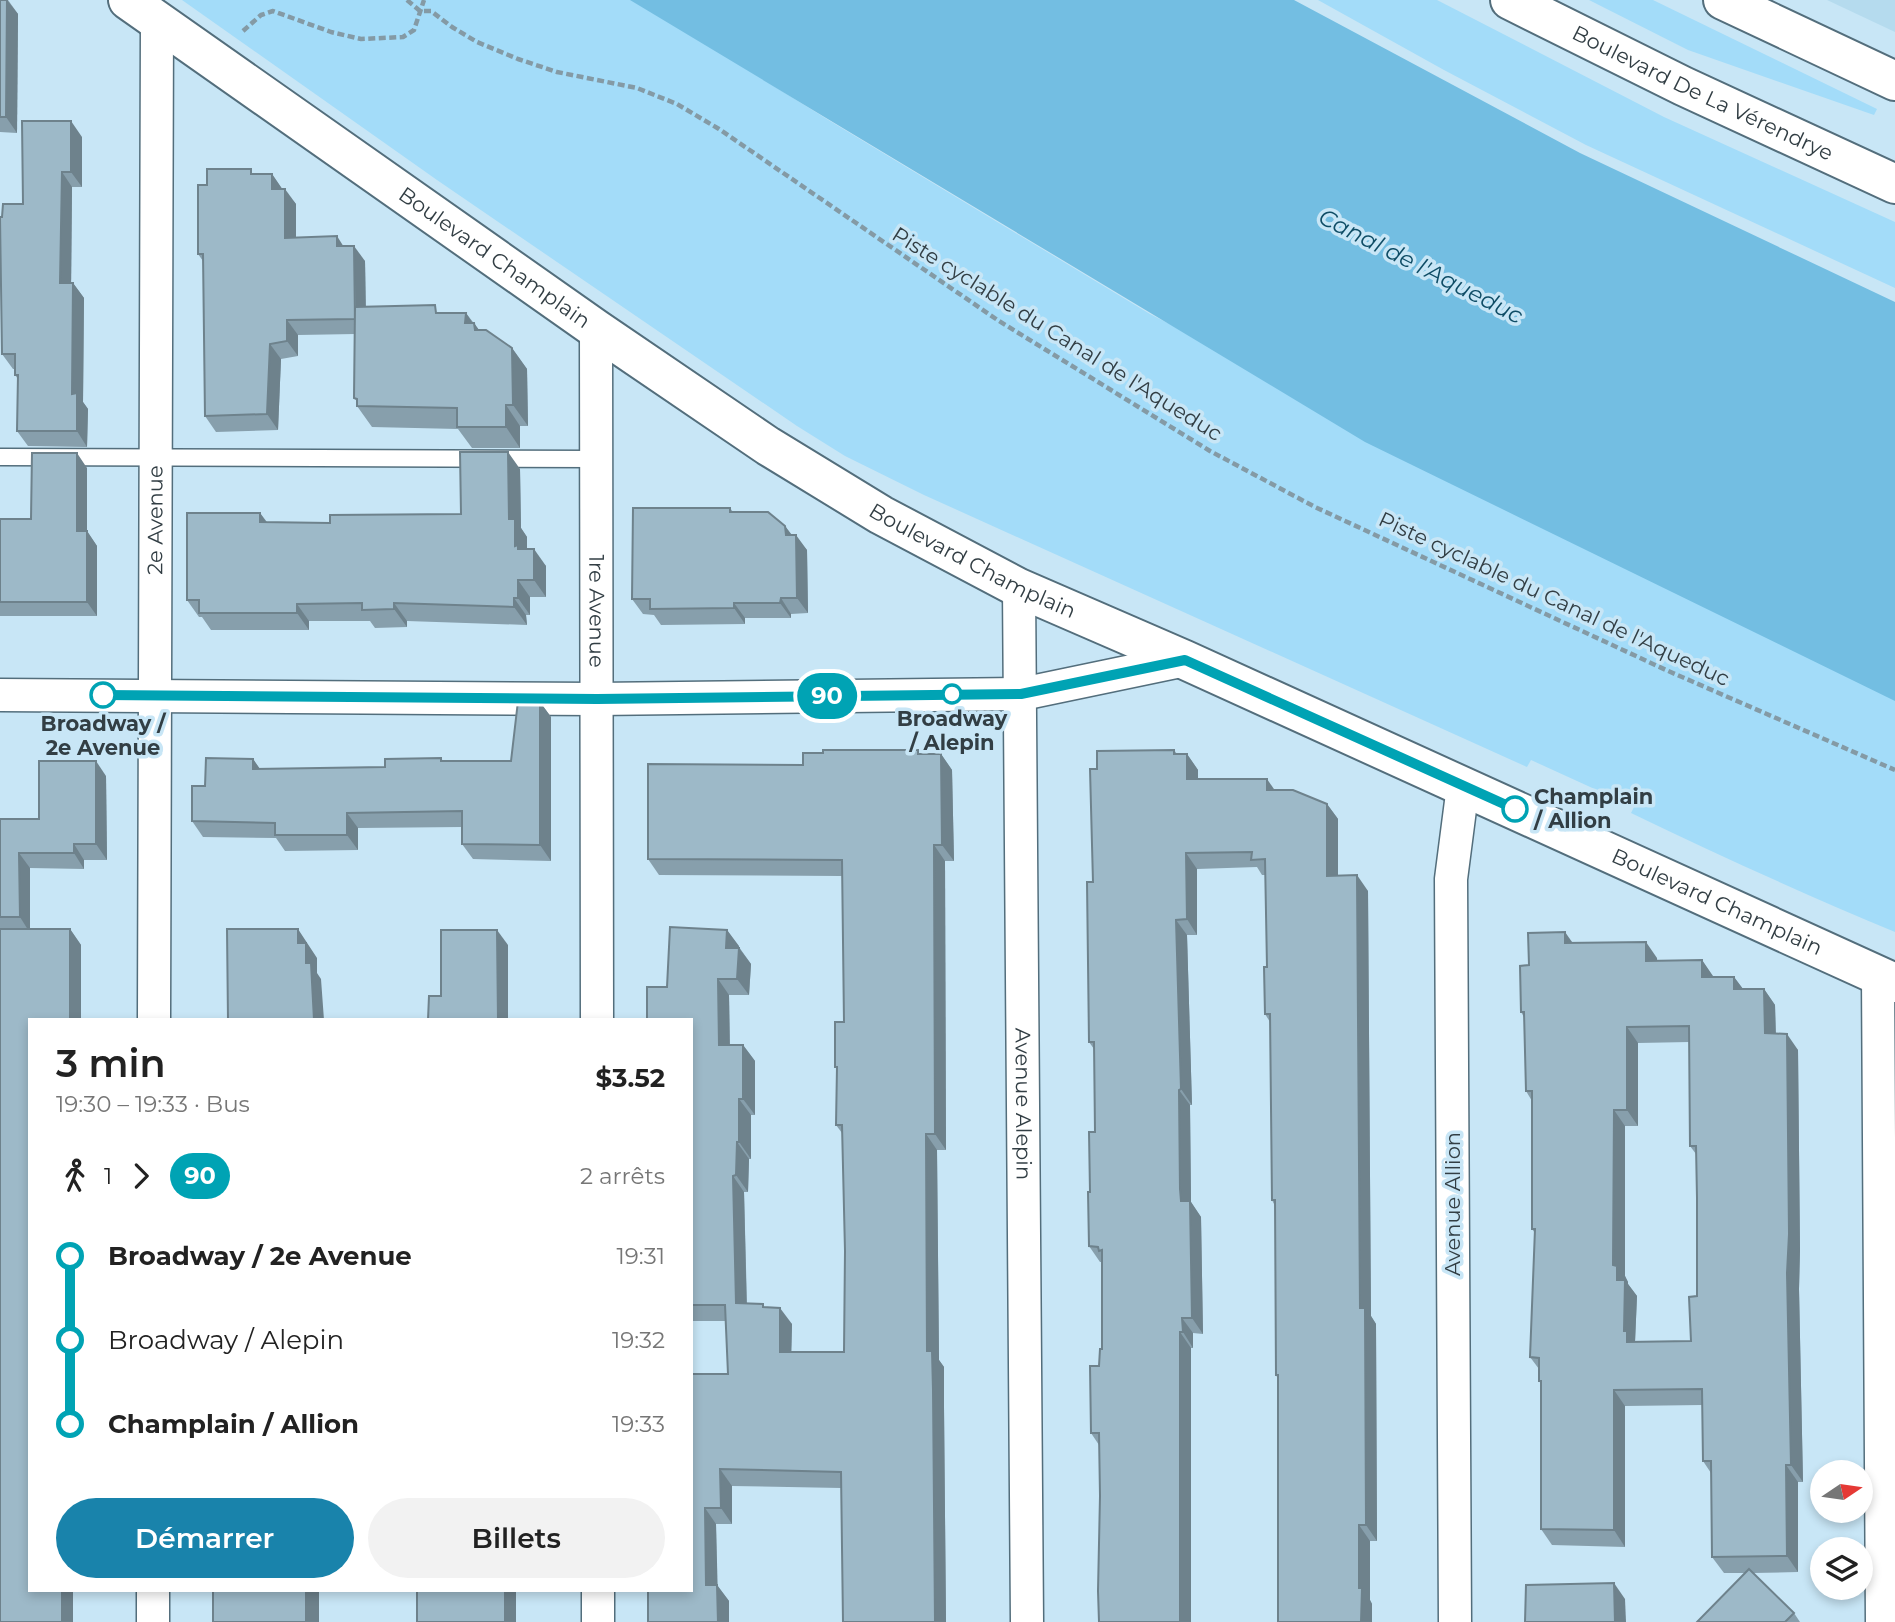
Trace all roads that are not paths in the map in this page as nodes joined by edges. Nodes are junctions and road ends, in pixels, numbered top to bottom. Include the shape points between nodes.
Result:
1 (1510, 0) edge
2 (1723, 0) edge
3 (142, 10) edge
4 (1895, 81) edge
5 (1895, 184) edge
6 (596, 328) junction
7 (0, 457) edge
8 (154, 458) junction
9 (596, 459) junction
10 (1019, 588) junction
11 (1185, 660) junction
12 (1021, 694) junction
13 (0, 695) edge
14 (155, 695) junction
15 (597, 699) junction
16 (1464, 786) junction
17 (1886, 979) edge
18 (154, 1018) edge
19 (597, 1018) edge
20 (153, 1592) edge
21 (598, 1592) edge
22 (153, 1622) edge
23 (598, 1622) edge
24 (1027, 1622) edge
25 (1455, 1622) edge
26 (1882, 1622) edge

1 - 5 main road, Boulevard De La Vérendrye
2 - 4 main road
3 - 6 main road, Boulevard Champlain
3 - 8 street, 2e Avenue
6 - 9 street, 1re Avenue
6 - 10 main road, Boulevard Champlain via 768,446 858,501
7 - 8 lane
8 - 9 lane
8 - 14 street, 2e Avenue
9 - 15 street, 1re Avenue
10 - 11 main road, Boulevard Champlain
10 - 12 street, Avenue Alepin
11 - 12 street
11 - 16 main road, Boulevard Champlain
12 - 15 street
12 - 24 street, Avenue Alepin
13 - 14 street
14 - 15 street
14 - 18 street, 2e Avenue
15 - 19 street, 1re Avenue
16 - 17 main road, Boulevard Champlain
16 - 25 street, Avenue Allion via 1451,879
17 - 26 street
20 - 22 street
21 - 23 street

